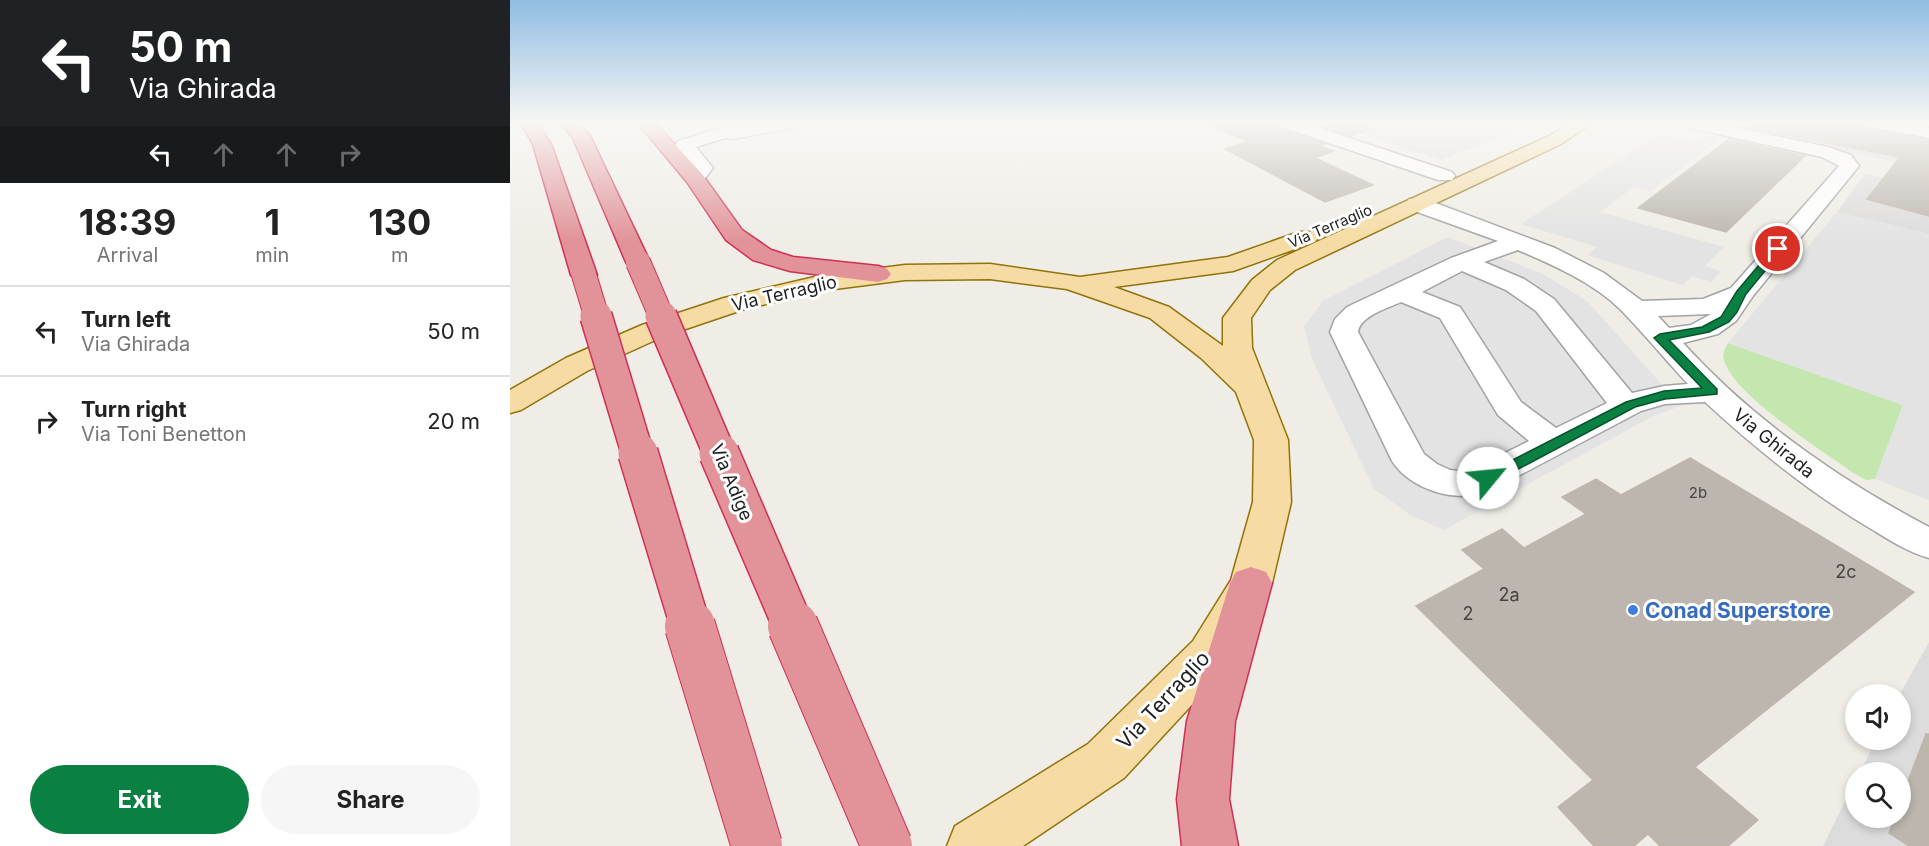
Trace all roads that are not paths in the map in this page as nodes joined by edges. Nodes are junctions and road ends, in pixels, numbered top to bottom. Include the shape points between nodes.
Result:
1 (548, 162) edge
2 (593, 162) edge
3 (681, 162) edge
4 (698, 162) edge
5 (1405, 162) edge
6 (1477, 162) edge
7 (1507, 162) edge
8 (1846, 162) edge
9 (1445, 176) junction
10 (695, 178) junction
11 (1417, 204) junction
12 (1517, 242) junction
13 (1460, 262) junction
14 (878, 274) junction
15 (1078, 283) junction
16 (1399, 293) junction
17 (1741, 293) junction
18 (1634, 309) junction
19 (1660, 338) junction
20 (1250, 389) junction
21 (1712, 392) junction
22 (510, 403) edge
23 (1630, 405) junction
24 (1554, 444) junction
25 (1929, 544) edge
26 (1251, 583) junction
27 (757, 846) edge
28 (887, 846) edge
29 (975, 846) edge
30 (1210, 846) edge

1 - 27 highway, bridge
2 - 28 highway, Via Adige, bridge
3 - 10 highway
4 - 10 street via 703,168
5 - 9 street
6 - 9 main road, Via Terraglio
7 - 11 main road, Via Terraglio
8 - 17 street via 1849,166
9 - 15 main road, Via Terraglio via 1307,237 1233,264 1185,273
10 - 14 highway via 734,235 762,255 790,264
11 - 12 street, Via Ghirada
11 - 20 main road, Via Terraglio via 1286,265 1261,285 1238,318 1237,348
12 - 13 street
12 - 18 street, Via Ghirada via 1591,277
13 - 16 street
13 - 23 street via 1499,276 1535,296
14 - 15 main road, Via Terraglio via 931,270 1002,272
14 - 22 main road, Via Terraglio via 769,294 688,318 592,358
15 - 20 main road, Via Terraglio via 1144,305 1194,333
16 - 24 street via 1450,313 1509,408
16 - 24 street via 1357,314 1345,325 1344,332 1410,461 1438,480 1473,484
17 - 18 street via 1707,307
17 - 19 street via 1732,312 1715,326
18 - 19 street, Via Ghirada
19 - 21 street, Via Ghirada
20 - 26 main road, Via Terraglio via 1271,440 1272,502
21 - 23 street via 1664,395
21 - 25 street, Via Ghirada via 1800,467
23 - 24 street
26 - 29 main road, Via Terraglio via 1209,655 1106,761
26 - 30 highway via 1211,721 1203,799

